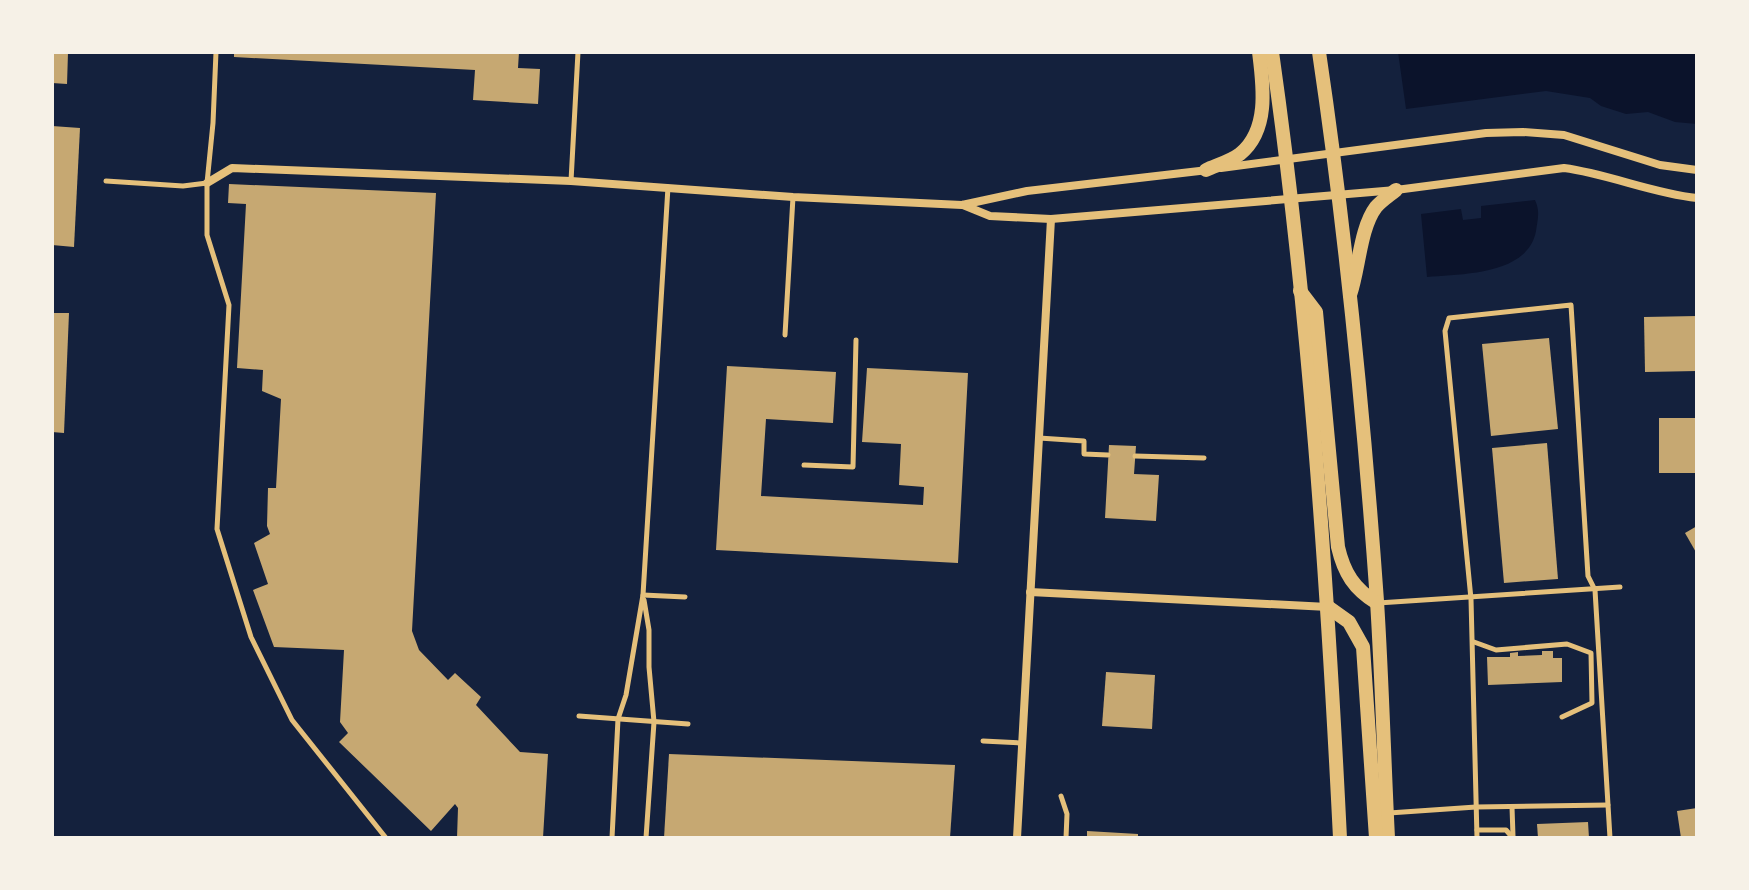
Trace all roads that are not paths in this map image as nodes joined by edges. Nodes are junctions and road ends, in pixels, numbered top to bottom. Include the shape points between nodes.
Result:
1 (216, 52) edge
2 (578, 52) edge
3 (1259, 52) edge
4 (1272, 52) edge
5 (1319, 52) edge
6 (1334, 154) junction
7 (1287, 161) junction
8 (1206, 170) junction
9 (1697, 170) edge
10 (106, 181) dead end
11 (571, 181) junction
12 (207, 183) junction
13 (668, 187) junction
14 (1396, 190) junction
15 (1339, 196) junction
16 (793, 197) junction
17 (1697, 198) edge
18 (1291, 199) junction
19 (962, 205) junction
20 (1051, 219) junction
21 (1299, 290) junction
22 (1349, 299) junction
23 (785, 335) dead end
24 (856, 340) dead end
25 (1039, 438) junction
26 (1108, 455) dead end
27 (1135, 456) dead end
28 (1204, 458) dead end
29 (804, 465) dead end
30 (1620, 587) dead end
31 (1595, 590) junction
32 (1030, 592) junction
33 (643, 595) junction
34 (685, 597) dead end
35 (1471, 599) junction
36 (1377, 603) junction
37 (1328, 607) junction
38 (1474, 642) junction
39 (579, 716) dead end
40 (1562, 717) dead end
41 (618, 719) junction
42 (654, 722) junction
43 (688, 724) dead end
44 (983, 741) dead end
45 (1022, 743) junction
46 (1061, 796) dead end
47 (1608, 805) junction
48 (1476, 807) junction
49 (1512, 807) junction
50 (1387, 813) junction
51 (1477, 830) junction
52 (386, 838) edge
53 (612, 838) edge
54 (646, 838) edge
55 (1017, 838) edge
56 (1066, 838) edge
57 (1340, 838) edge
58 (1376, 838) edge
59 (1388, 838) edge
60 (1477, 838) edge
61 (1513, 838) edge
62 (1610, 838) edge

1 - 12 lane
2 - 11 lane
3 - 8 main road via 1264,97 1253,139 1240,154
4 - 7 main road
5 - 6 main road
6 - 7 street
6 - 9 street via 1523,132 1564,135 1660,165
6 - 15 main road
7 - 8 street
7 - 18 main road
8 - 19 street via 1027,191
10 - 12 lane
11 - 12 street via 232,168
11 - 13 street
12 - 52 lane via 207,235 229,305 217,529 251,637 292,720
13 - 16 street
13 - 33 lane
14 - 15 street
14 - 17 street via 1564,168
14 - 22 main road via 1376,207 1367,226
15 - 18 street
15 - 22 main road
16 - 19 street
16 - 23 lane
18 - 20 street
18 - 21 main road
19 - 20 street via 990,216
20 - 25 street
21 - 36 main road via 1316,312 1338,547 1353,584
21 - 37 main road
22 - 36 main road
24 - 29 lane via 853,467
25 - 26 lane via 1084,441 1084,454
25 - 32 street
27 - 28 lane
30 - 31 lane
31 - 35 lane
31 - 35 lane via 1588,576 1571,305 1449,318 1445,331
31 - 47 lane
32 - 37 street
32 - 45 street
33 - 34 lane
33 - 41 lane
33 - 42 lane
35 - 36 lane
35 - 38 lane
36 - 50 main road
37 - 57 main road
37 - 58 main road via 1349,622 1363,647
38 - 40 lane via 1496,650 1567,644 1591,653 1592,703
38 - 48 lane
39 - 41 lane
41 - 42 lane
41 - 53 lane
42 - 43 lane
42 - 54 lane
44 - 45 lane
45 - 55 street
46 - 56 lane
47 - 49 lane
47 - 62 lane
48 - 49 lane
48 - 50 lane
48 - 51 lane
49 - 61 lane
50 - 59 main road
51 - 60 lane
51 - 61 lane via 1506,830

